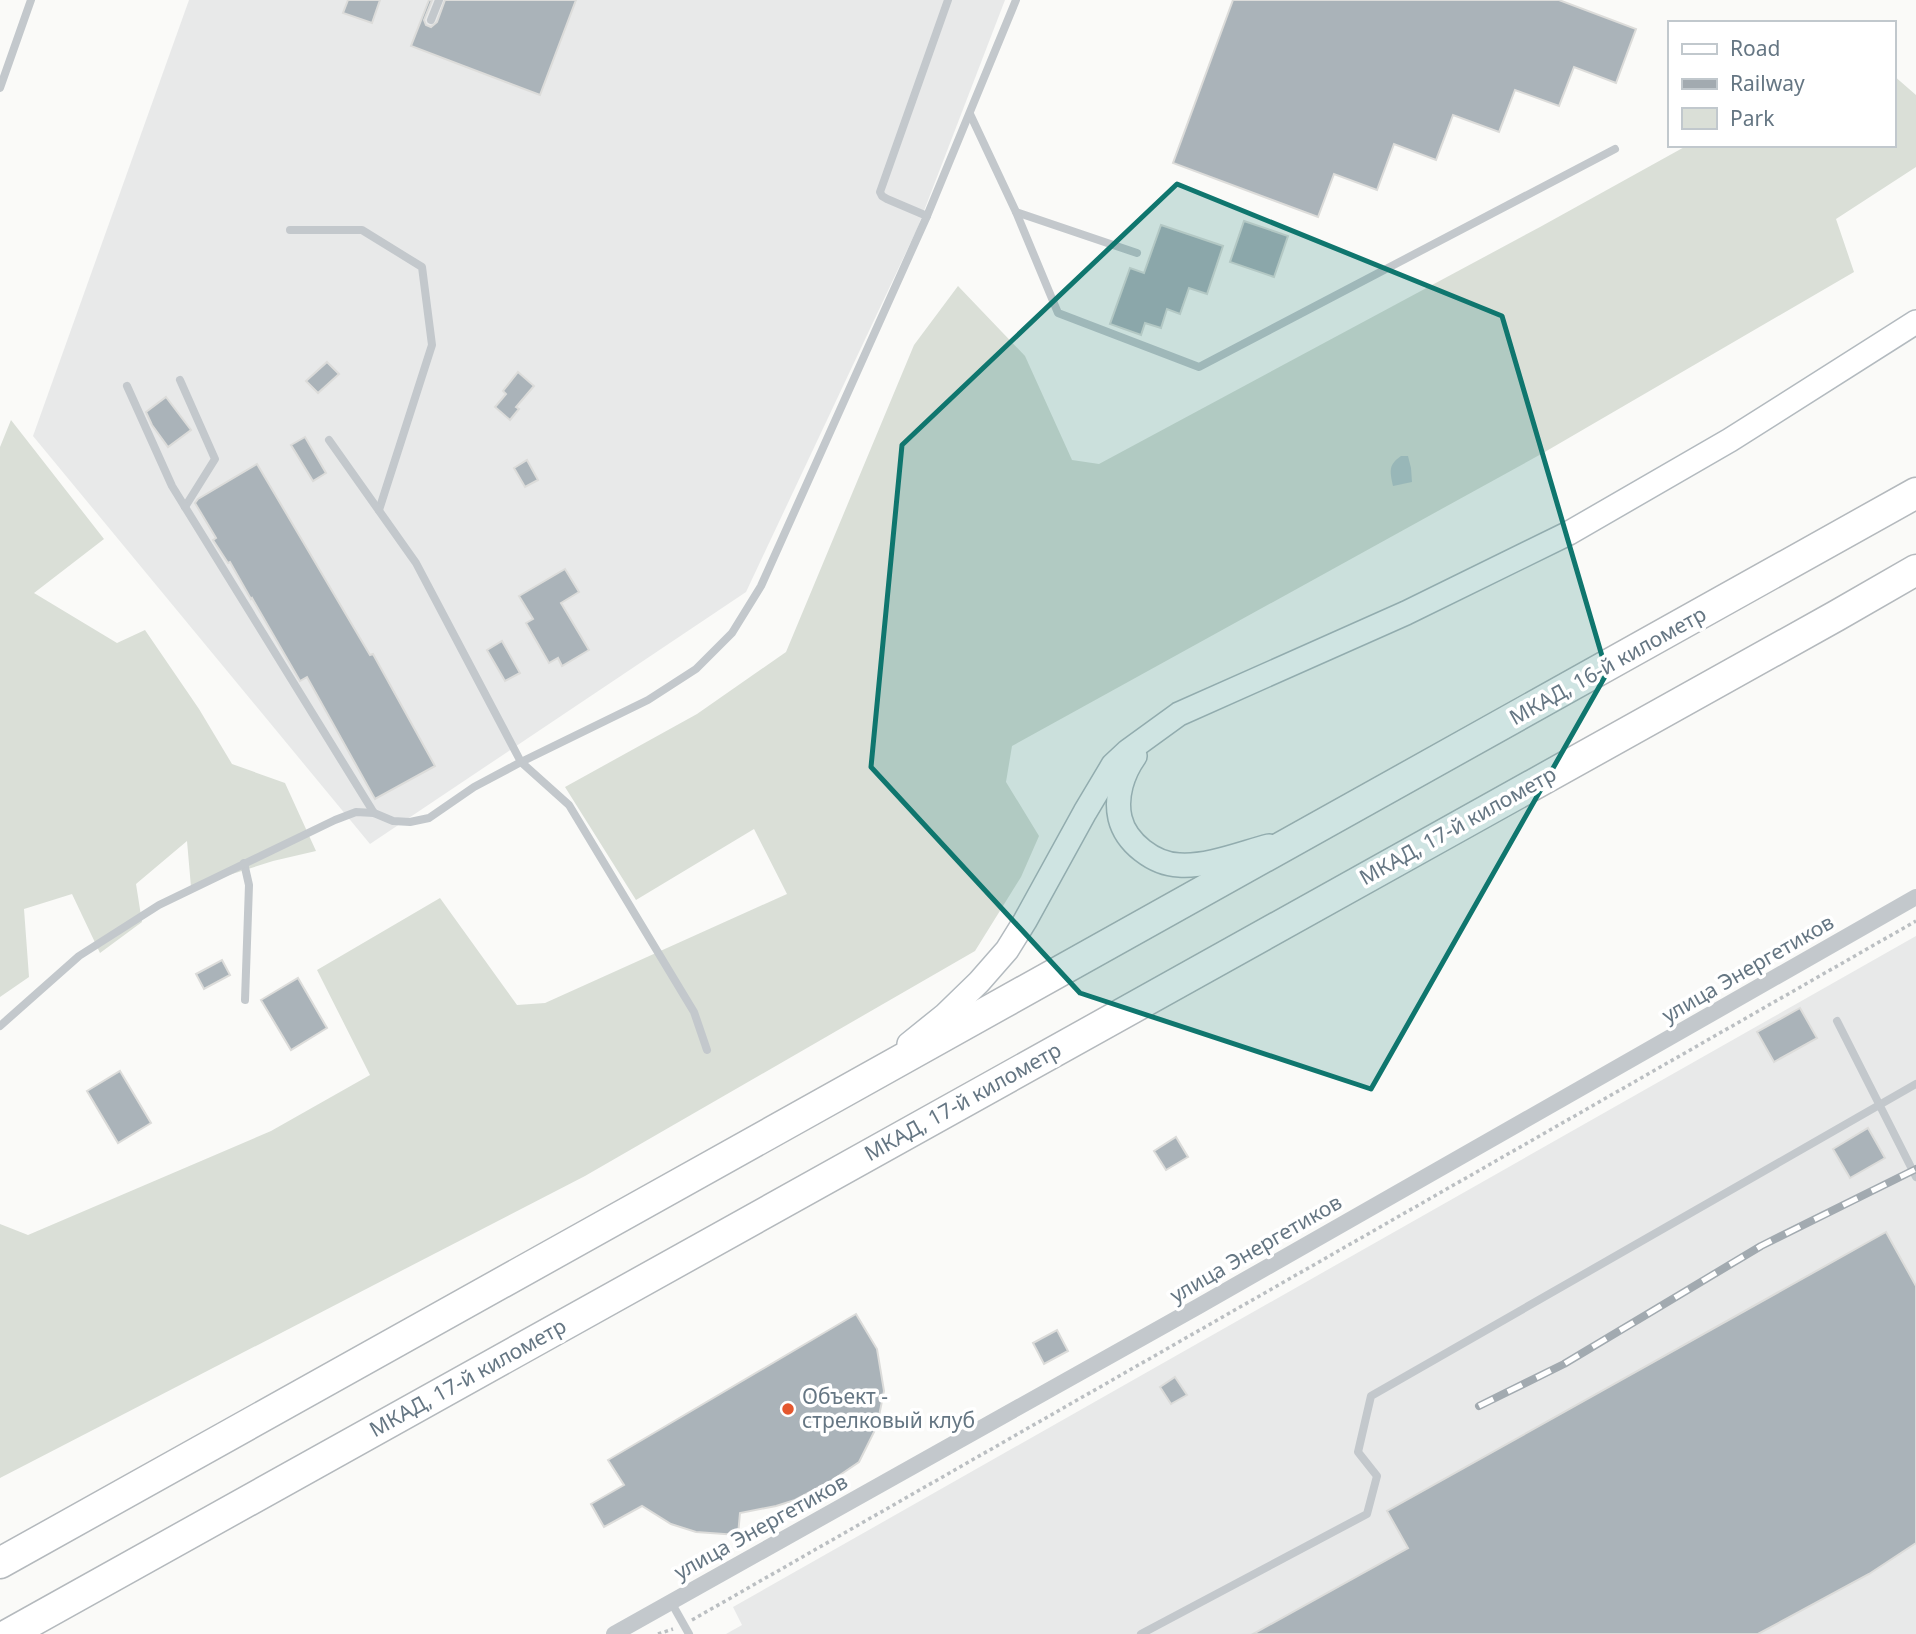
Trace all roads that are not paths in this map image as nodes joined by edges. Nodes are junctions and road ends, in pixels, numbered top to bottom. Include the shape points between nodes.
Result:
1 (31, 0) edge
2 (439, 0) edge
3 (948, 0) edge
4 (1016, 0) edge
5 (431, 20) dead end
6 (0, 88) edge
7 (970, 114) junction
8 (1615, 149) dead end
9 (1016, 212) junction
10 (927, 216) junction
11 (290, 230) dead end
12 (1137, 253) dead end
13 (1916, 322) edge
14 (180, 380) dead end
15 (127, 386) dead end
16 (329, 440) dead end
17 (1916, 493) edge
18 (185, 507) junction
19 (379, 510) junction
20 (1916, 569) edge
21 (1149, 736) junction
22 (522, 762) junction
23 (374, 813) junction
24 (1300, 838) junction
25 (244, 863) junction
26 (1916, 897) edge
27 (245, 1000) dead end
28 (1837, 1021) dead end
29 (0, 1026) edge
30 (707, 1050) dead end
31 (866, 1080) junction
32 (1916, 1084) edge
33 (1881, 1104) junction
34 (1916, 1177) edge
35 (0, 1563) edge
36 (671, 1602) junction
37 (9, 1634) edge
38 (614, 1634) edge
39 (689, 1634) edge
40 (1141, 1634) edge

1 - 6 lane
2 - 5 lane
3 - 10 lane via 880,192
4 - 7 lane
7 - 9 lane
7 - 10 lane
8 - 9 lane via 1199,367 1058,313
9 - 12 lane
10 - 22 lane via 761,586 732,633 696,669 648,700
11 - 19 lane via 362,230 422,267 432,345
13 - 21 main road via 1730,440 1569,533 1406,613 1178,715
14 - 18 lane via 215,460
15 - 18 lane
16 - 19 lane
17 - 24 highway, МКАД, 16-й километр
18 - 23 lane
19 - 22 lane via 416,563
20 - 37 highway, МКАД, 17-й километр
21 - 24 main road via 1121,782 1119,801 1120,818 1131,840 1145,853 1162,863 1197,865
21 - 31 main road via 1113,765 1007,950 945,1015
22 - 23 lane via 429,818 393,821
22 - 30 lane via 569,804 694,1012
23 - 25 lane via 356,812 335,820
24 - 31 highway
25 - 27 lane via 249,885
25 - 29 lane via 159,905 79,956
26 - 36 street, улица Энергетиков
28 - 33 lane
31 - 35 highway
32 - 33 lane
33 - 34 lane
33 - 40 lane via 1371,1396 1358,1452 1377,1476 1367,1514
36 - 38 street, улица Энергетиков
36 - 39 lane

